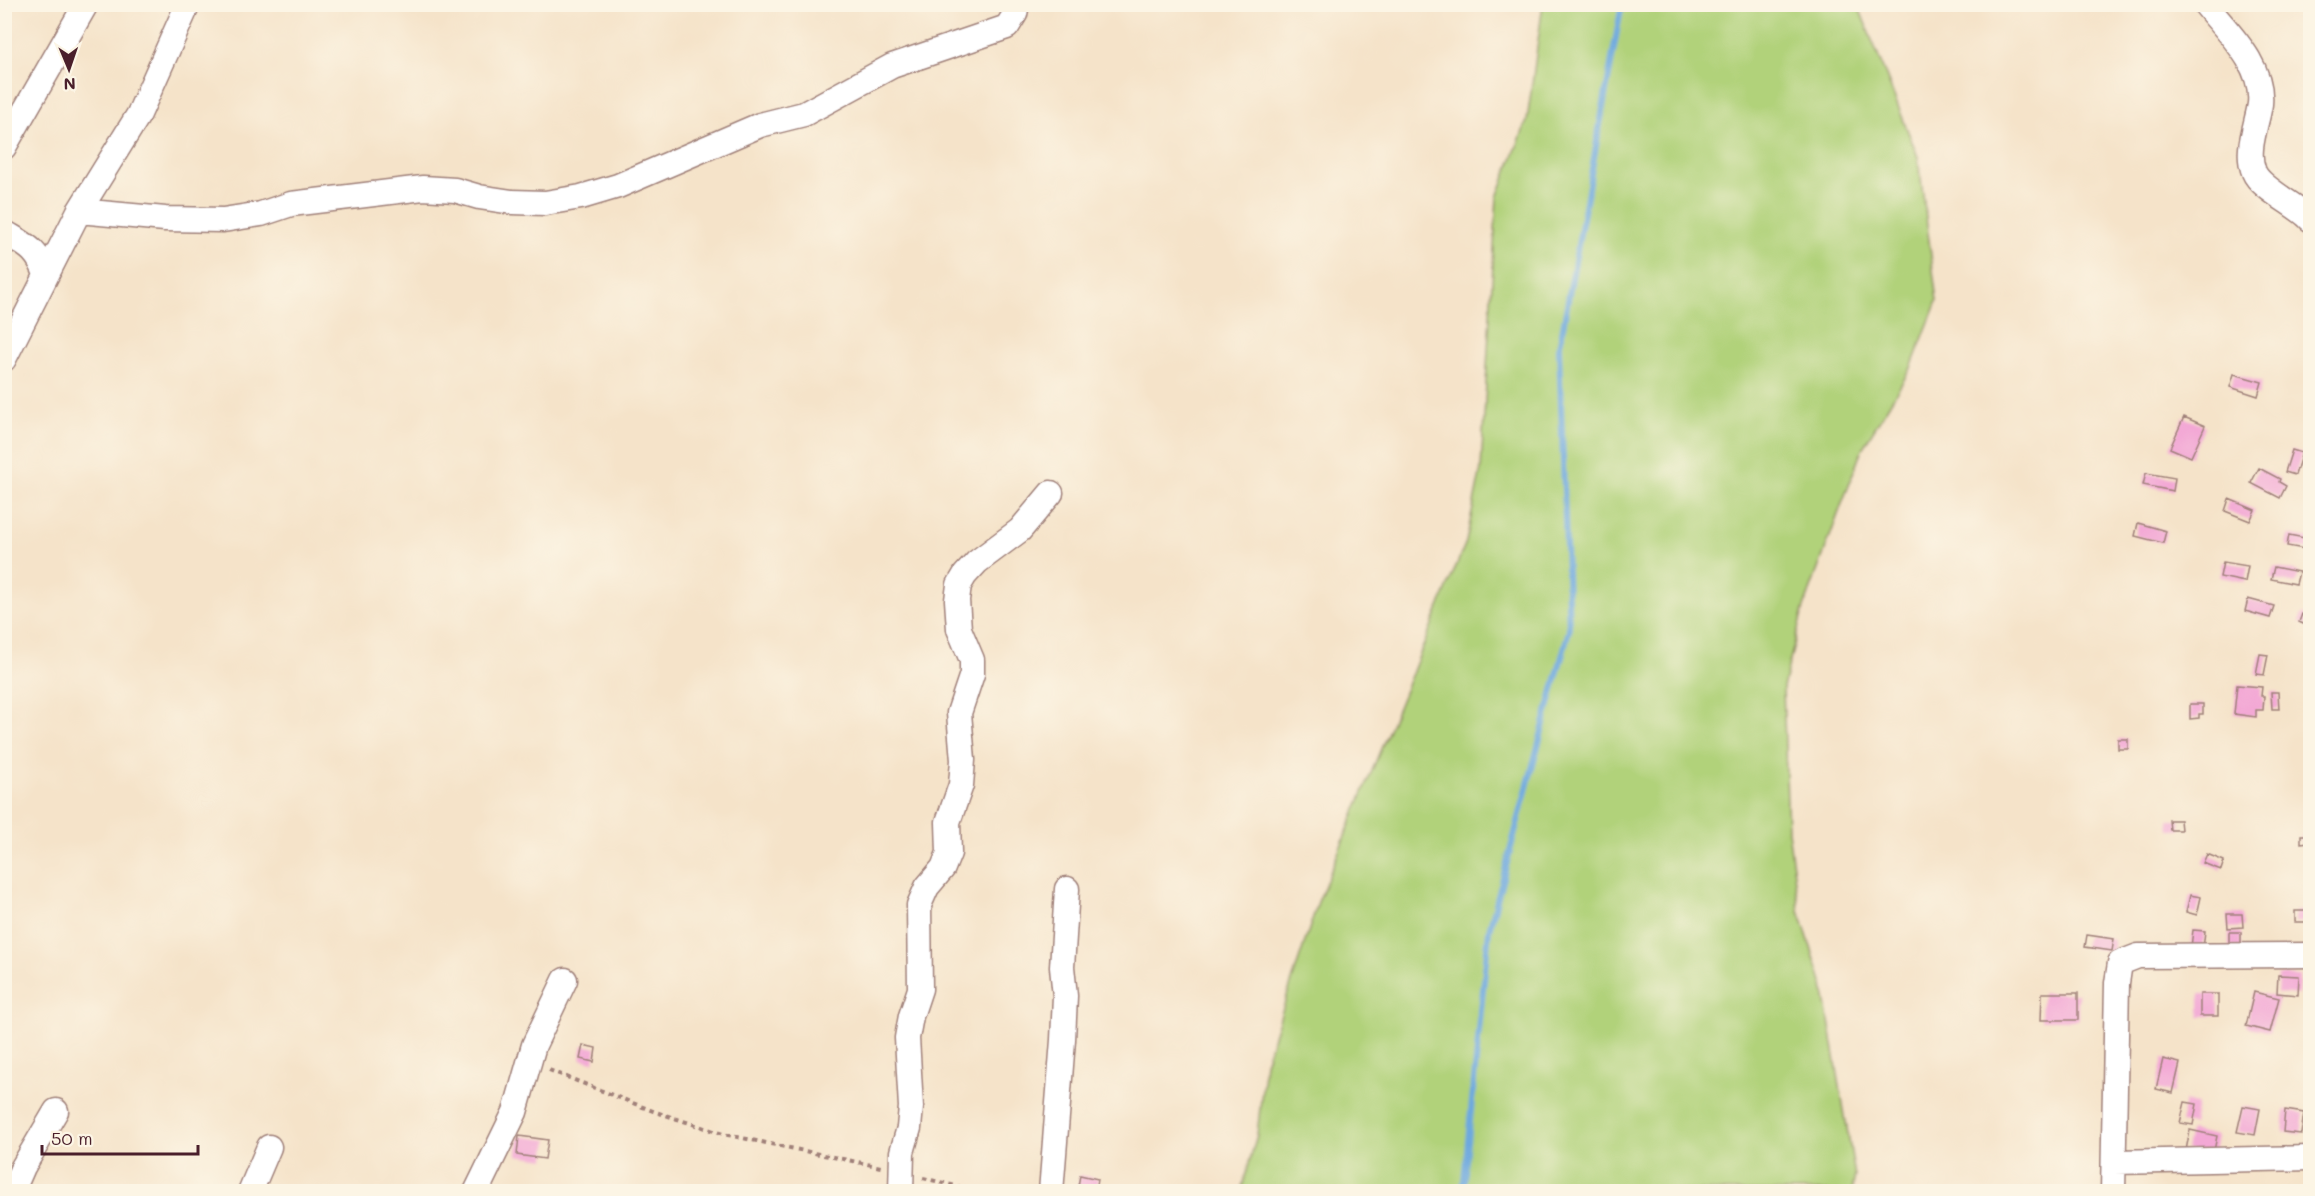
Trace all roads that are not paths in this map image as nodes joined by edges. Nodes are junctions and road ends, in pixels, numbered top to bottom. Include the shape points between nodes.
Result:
1 (86, 4) edge
2 (188, 4) edge
3 (1017, 4) edge
4 (2205, 4) edge
5 (4, 147) edge
6 (79, 211) junction
7 (2310, 219) edge
8 (4, 232) edge
9 (46, 274) junction
10 (4, 359) edge
11 (1051, 493) dead end
12 (1067, 889) dead end
13 (2310, 955) edge
14 (565, 980) dead end
15 (56, 1111) dead end
16 (269, 1147) dead end
17 (2310, 1158) edge
18 (2114, 1162) junction
19 (901, 1181) edge
20 (12, 1191) edge
21 (250, 1191) edge
22 (476, 1191) edge
23 (1051, 1191) edge
24 (2113, 1191) edge

1 - 5 street
2 - 6 street via 139,114
3 - 6 street via 1006,27 993,33 892,66 815,110 760,124 618,186 581,196 545,203 512,202 423,188 291,204 223,220
4 - 7 street via 2246,54 2255,72 2260,100 2250,156 2254,174
6 - 9 street
8 - 9 street via 39,256
9 - 10 street
11 - 19 street via 1020,531 977,562 959,585 959,628 972,660 972,674 959,713 963,760 961,785 948,822 949,853 919,905 920,989 907,1038 911,1107
12 - 23 street via 1062,967 1064,1018
13 - 18 street via 2138,956 2120,963
14 - 22 street via 534,1045 515,1112
15 - 20 street
16 - 21 street
17 - 18 street
18 - 24 street

